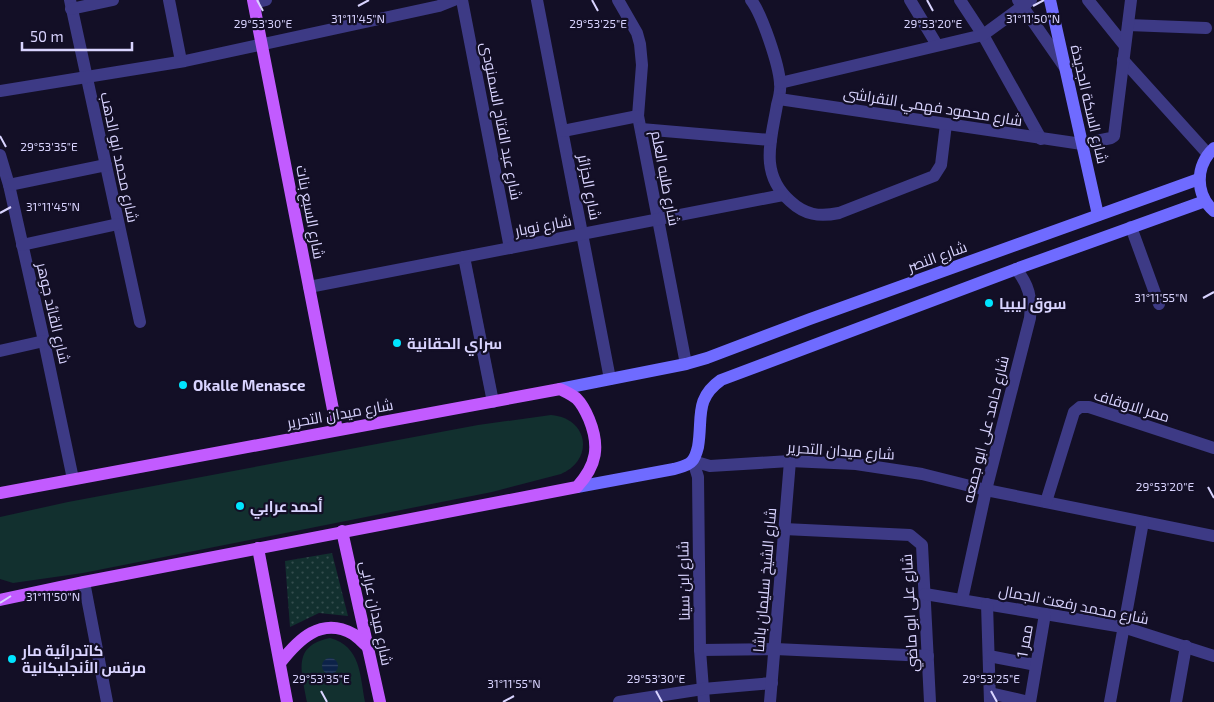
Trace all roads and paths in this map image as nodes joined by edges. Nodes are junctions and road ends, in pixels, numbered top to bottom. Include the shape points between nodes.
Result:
1 (113, 0) edge
2 (169, 0) edge
3 (454, 0) edge
4 (462, 0) edge
5 (537, 0) edge
6 (618, 0) edge
7 (752, 0) edge
8 (910, 0) edge
9 (960, 0) edge
10 (1050, 0) edge
11 (1088, 0) edge
12 (1131, 0) edge
13 (258, 1) edge
14 (1024, 2) edge
15 (70, 5) edge
16 (1128, 25) junction
17 (1206, 28) dead end
18 (984, 34) junction
19 (262, 44) junction
20 (937, 45) junction
21 (1125, 46) junction
22 (1123, 60) junction
23 (181, 61) junction
24 (1066, 69) junction
25 (86, 76) junction
26 (780, 83) junction
27 (0, 91) edge
28 (778, 99) junction
29 (640, 123) junction
30 (946, 124) junction
31 (563, 131) junction
32 (1041, 139) junction
33 (771, 140) junction
34 (1082, 144) junction
35 (1211, 151) edge
36 (0, 155) edge
37 (106, 165) junction
38 (1199, 179) junction
39 (9, 185) junction
40 (783, 195) junction
41 (1205, 201) junction
42 (1214, 211) edge
43 (1098, 216) junction
44 (658, 220) junction
45 (118, 224) junction
46 (1132, 228) junction
47 (582, 234) junction
48 (22, 245) junction
49 (510, 248) junction
50 (464, 257) junction
51 (1016, 269) junction
52 (309, 287) junction
53 (1159, 304) dead end
54 (140, 322) dead end
55 (44, 341) junction
56 (0, 351) edge
57 (686, 364) junction
58 (610, 379) junction
59 (560, 388) junction
60 (493, 402) junction
61 (337, 430) junction
62 (1214, 448) edge
63 (693, 461) junction
64 (790, 461) junction
65 (73, 479) junction
66 (577, 487) junction
67 (986, 490) junction
68 (0, 493) edge
69 (1046, 502) junction
70 (1143, 522) junction
71 (784, 529) junction
72 (342, 531) junction
73 (1214, 536) edge
74 (258, 548) junction
75 (84, 582) junction
76 (925, 594) junction
77 (1, 598) edge
78 (962, 600) junction
79 (987, 604) junction
80 (1045, 614) junction
81 (1123, 627) junction
82 (1186, 646) junction
83 (368, 647) junction
84 (775, 649) junction
85 (700, 650) junction
86 (928, 656) junction
87 (989, 656) junction
88 (1214, 656) edge
89 (280, 663) junction
90 (1036, 665) junction
91 (772, 683) junction
92 (704, 696) edge
93 (990, 698) edge
94 (107, 702) edge
95 (286, 702) edge
96 (380, 702) edge
97 (619, 702) edge
98 (770, 702) edge
99 (930, 702) edge
100 (1030, 702) edge
101 (1110, 702) edge
102 (1176, 702) edge

1 - 15 street
2 - 23 street
3 - 19 street
4 - 49 street, شارع عبد الفتاح السمنودى
5 - 31 street, شارع الجزائر
6 - 29 street, شارع طلبه العلم via 640,44
7 - 26 street via 768,35
8 - 20 street
9 - 18 street
10 - 24 main road, شارع السكة الجديدة
11 - 21 street
12 - 16 street
13 - 19 main road, شارع السبع بنات
14 - 18 street
14 - 24 street
15 - 25 street, شارع محمد ابو الدهب
16 - 17 street
16 - 21 street
18 - 20 street
18 - 32 street
19 - 23 street
19 - 52 main road, شارع السبع بنات
20 - 26 street
21 - 22 street
22 - 34 street, شارع محمود فهمي النقراشى via 1114,136
22 - 35 street
23 - 25 street
24 - 34 main road, شارع السكة الجديدة
25 - 27 street
25 - 37 street, شارع محمد ابو الدهب
26 - 28 street
28 - 30 street, شارع محمود فهمي النقراشى
28 - 33 street
29 - 31 street
29 - 33 street
29 - 44 street, شارع طلبه العلم
30 - 32 street, شارع محمود فهمي النقراشى
30 - 40 street via 941,165 928,179 825,216 799,210
31 - 47 street, شارع الجزائر
32 - 34 street, شارع محمود فهمي النقراشى
33 - 40 street via 768,161 772,178
34 - 43 main road, شارع السكة الجديدة
35 - 38 main road via 1203,162
36 - 39 street, شارع القائد جوهر
37 - 39 street
37 - 45 street, شارع محمد ابو الدهب
38 - 41 main road
38 - 43 main road, شارع النصر
39 - 48 street, شارع القائد جوهر
40 - 44 street, شارع نوبار
41 - 42 main road
41 - 46 main road
43 - 57 main road, شارع النصر
44 - 47 street, شارع نوبار
44 - 57 street, شارع طلبه العلم
45 - 48 street
45 - 54 street, شارع محمد ابو الدهب
46 - 51 main road
46 - 53 street
47 - 49 street, شارع نوبار
47 - 58 street, شارع الجزائر
48 - 55 street, شارع القائد جوهر
49 - 50 street, شارع نوبار
50 - 52 street, شارع نوبار
50 - 60 street
51 - 63 main road via 721,380 712,386 702,401 699,441
51 - 67 street, شارع حامد على ابو جمعه via 1024,278 1032,304
52 - 61 main road, شارع السبع بنات
55 - 56 street
55 - 65 street, شارع القائد جوهر
57 - 58 main road, شارع ميدان التحرير
58 - 59 main road, شارع ميدان التحرير
59 - 60 main road, شارع ميدان التحرير
59 - 66 main road via 577,399 593,430 596,449 592,465
60 - 61 main road, شارع ميدان التحرير
61 - 65 main road, شارع ميدان التحرير
62 - 69 street, ممر الاوقاف via 1089,407 1080,407 1074,412
63 - 64 street, شارع ميدان التحرير via 710,466
63 - 66 main road via 674,469
63 - 85 street, شارع ابن سينا via 698,477
64 - 67 street, شارع ميدان التحرير via 856,464 922,474
64 - 71 street, شارع الشيخ سليمان باشا
65 - 68 main road, شارع ميدان التحرير
66 - 72 main road
67 - 69 street, شارع ميدان التحرير
67 - 78 street, شارع حامد على ابو جمعه
69 - 70 street, شارع ميدان التحرير
70 - 73 street, شارع ميدان التحرير
70 - 81 street
71 - 76 street, شارع على ابو ماضي via 910,535 922,544
71 - 84 street, شارع الشيخ سليمان باشا
72 - 74 main road
72 - 83 main road, شارع ميدان عرابى
74 - 75 main road
74 - 89 main road
75 - 77 main road
75 - 94 street
76 - 78 street, شارع محمد رفعت الجمال
76 - 86 street, شارع على ابو ماضي
78 - 79 street, شارع محمد رفعت الجمال
79 - 80 street, شارع محمد رفعت الجمال
79 - 87 street
80 - 81 street, شارع محمد رفعت الجمال
80 - 90 street, ممر 1
81 - 82 street, شارع محمد رفعت الجمال
81 - 101 street
82 - 88 street, شارع محمد رفعت الجمال
82 - 102 street
83 - 89 main road via 353,634 322,628 295,644
83 - 96 main road, شارع ميدان عرابى
84 - 85 street
84 - 86 street
84 - 91 street, شارع الشيخ سليمان باشا
85 - 92 street, شارع ابن سينا
86 - 99 street, شارع على ابو ماضي
87 - 90 street
87 - 93 street
89 - 95 main road
90 - 100 street, ممر 1
91 - 92 street
91 - 98 street, شارع الشيخ سليمان باشا
92 - 97 street
93 - 100 street

